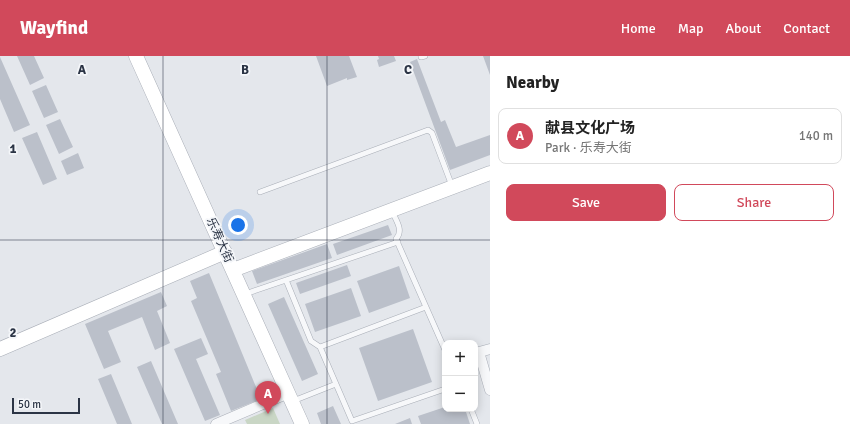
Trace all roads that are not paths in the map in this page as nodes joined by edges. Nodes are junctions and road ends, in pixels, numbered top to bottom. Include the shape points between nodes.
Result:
1 (136, 56) edge
2 (490, 173) edge
3 (452, 187) junction
4 (260, 192) dead end
5 (392, 210) junction
6 (398, 242) junction
7 (225, 252) junction
8 (233, 270) junction
9 (286, 280) junction
10 (244, 295) junction
11 (426, 307) junction
12 (442, 343) edge
13 (320, 347) junction
14 (0, 349) edge
15 (490, 349) edge
16 (336, 384) junction
17 (442, 390) edge
18 (490, 390) edge
19 (290, 397) junction
20 (472, 412) edge
21 (352, 422) edge
22 (216, 424) edge
23 (302, 424) edge
24 (477, 424) edge

1 - 7 street, 乐寿大街
2 - 3 street
3 - 4 lane via 432,133 428,130
3 - 5 street
5 - 6 lane via 400,229 400,235 396,239
5 - 8 street
6 - 9 lane
6 - 11 lane
7 - 8 street, 乐寿大街
7 - 14 street
8 - 10 street, 乐寿大街
9 - 10 lane
9 - 13 lane via 311,341
10 - 19 street, 乐寿大街
11 - 12 lane
11 - 13 lane
13 - 16 lane
15 - 18 street via 479,352
16 - 19 lane
16 - 21 lane
17 - 21 lane
19 - 22 street
19 - 23 street, 乐寿大街
20 - 24 lane

